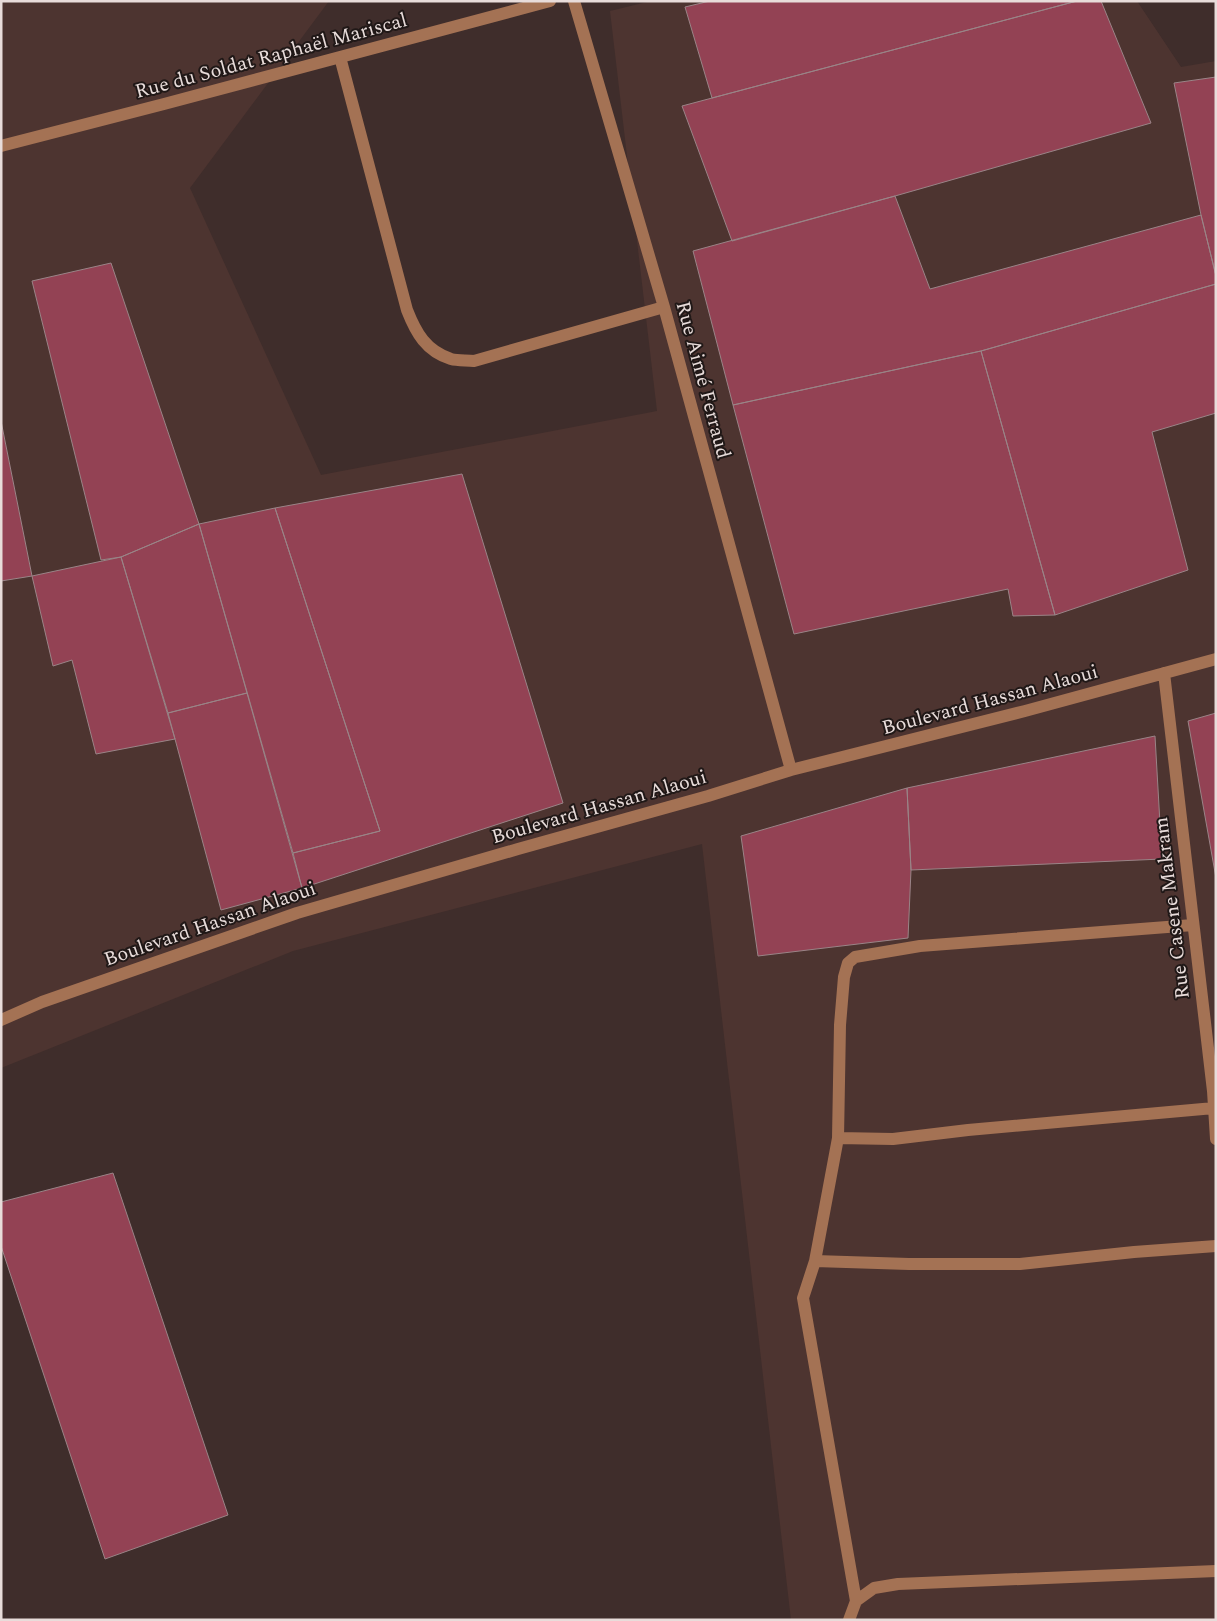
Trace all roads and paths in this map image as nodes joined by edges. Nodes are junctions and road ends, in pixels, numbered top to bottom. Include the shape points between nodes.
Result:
1 (550, 1) edge
2 (574, 1) edge
3 (340, 58) junction
4 (1, 146) edge
5 (664, 308) junction
6 (1216, 659) edge
7 (1164, 673) junction
8 (791, 770) junction
9 (1193, 925) junction
10 (1, 1020) edge
11 (1214, 1091) edge
12 (1214, 1108) junction
13 (838, 1138) junction
14 (1216, 1139) edge
15 (1216, 1246) edge
16 (815, 1261) junction
17 (1216, 1571) edge
18 (856, 1601) junction
19 (849, 1620) edge

1 - 3 street, Rue du Soldat Raphaël Mariscal
2 - 5 street, Rue Aimé Ferraud
3 - 4 street, Rue du Soldat Raphaël Mariscal
3 - 5 street via 407,310 416,332 431,349 451,359 474,361
5 - 8 street, Rue Aimé Ferraud
6 - 7 street, Boulevard Hassan Alaoui
7 - 8 street, Boulevard Hassan Alaoui
7 - 9 street, Rue Casene Makram
8 - 10 street, Boulevard Hassan Alaoui via 297,913 51,998
9 - 11 street, Rue Casene Makram
9 - 13 street via 920,946 855,957 848,963 844,977
11 - 12 street, Rue Casene Makram
12 - 13 street via 893,1139
12 - 14 street, Rue Casene Makram
13 - 16 street
15 - 16 street via 1020,1264
16 - 18 street via 803,1298
17 - 18 street via 898,1584 874,1588
18 - 19 street

